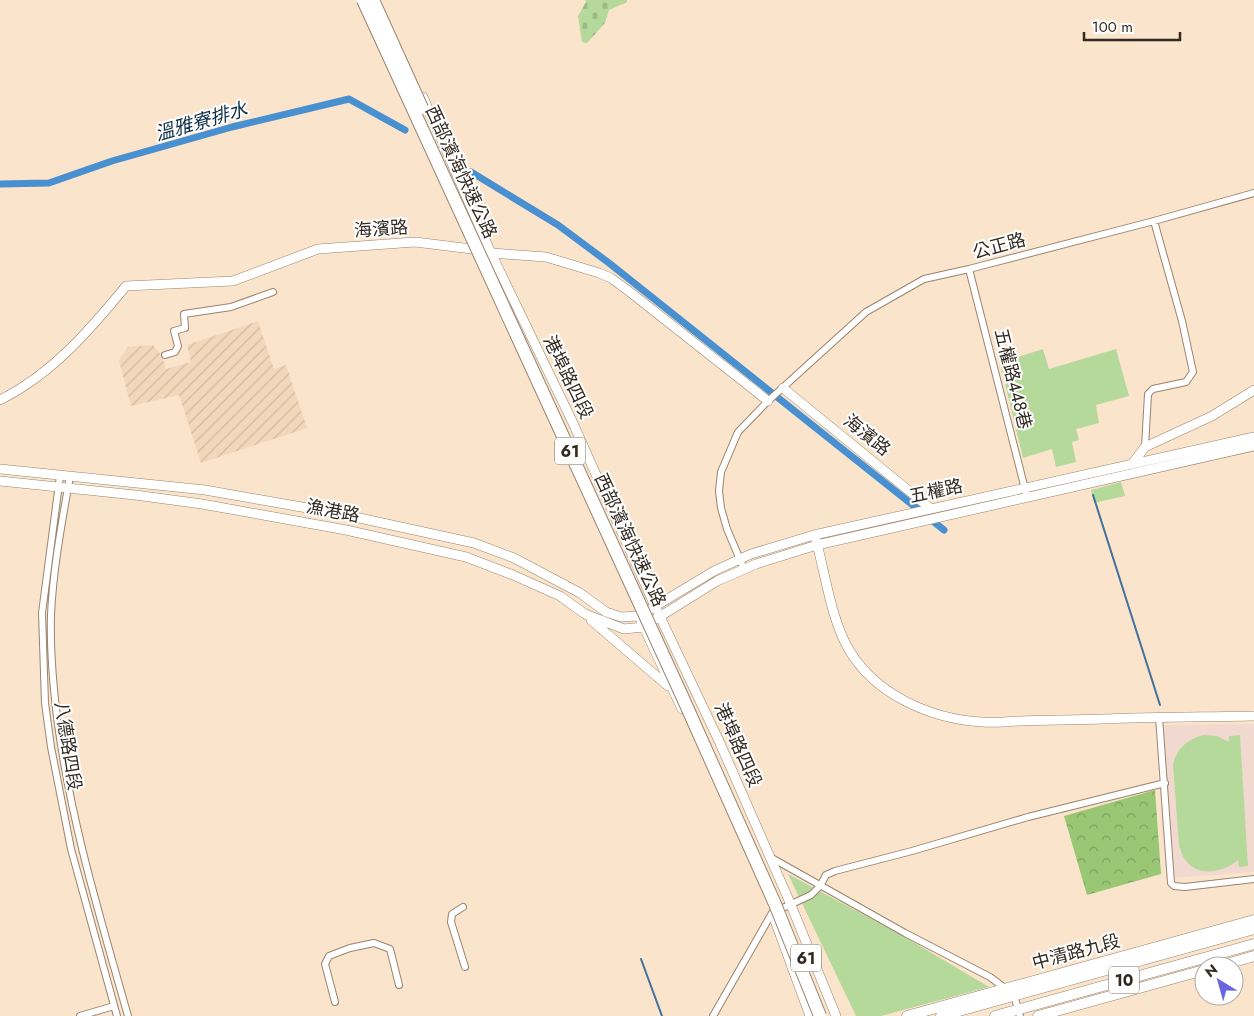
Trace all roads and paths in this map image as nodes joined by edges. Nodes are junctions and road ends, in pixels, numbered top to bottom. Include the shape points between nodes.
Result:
1 (357, 0) edge
2 (363, 0) edge
3 (373, 0) edge
4 (380, 0) edge
5 (1254, 193) edge
6 (1154, 221) junction
7 (472, 249) junction
8 (491, 252) junction
9 (969, 269) junction
10 (273, 292) dead end
11 (165, 355) dead end
12 (783, 388) junction
13 (1254, 390) edge
14 (0, 400) edge
15 (768, 401) junction
16 (1254, 437) edge
17 (1254, 446) edge
18 (1145, 447) junction
19 (1134, 468) junction
20 (0, 469) edge
21 (60, 476) junction
22 (70, 476) junction
23 (0, 481) edge
24 (57, 487) junction
25 (68, 488) junction
26 (1026, 493) junction
27 (930, 508) junction
28 (814, 535) junction
29 (817, 545) junction
30 (740, 560) junction
31 (744, 569) junction
32 (655, 606) junction
33 (585, 614) junction
34 (639, 616) junction
35 (660, 617) junction
36 (643, 627) junction
37 (53, 675) junction
38 (44, 676) junction
39 (671, 689) junction
40 (1254, 716) edge
41 (1160, 717) junction
42 (1164, 783) junction
43 (80, 846) junction
44 (70, 849) junction
45 (770, 857) junction
46 (1254, 879) edge
47 (820, 886) junction
48 (791, 905) junction
49 (462, 907) dead end
50 (772, 913) junction
51 (1254, 920) edge
52 (1254, 929) edge
53 (1254, 944) edge
54 (465, 967) dead end
55 (1194, 973) edge
56 (399, 985) dead end
57 (1011, 991) junction
58 (335, 1002) dead end
59 (114, 1006) junction
60 (1019, 1013) edge
61 (80, 1016) edge
62 (117, 1016) edge
63 (128, 1016) edge
64 (713, 1016) edge
65 (810, 1016) edge
66 (820, 1016) edge
67 (828, 1016) edge
68 (836, 1016) edge
69 (907, 1016) edge
70 (941, 1016) edge
71 (995, 1016) edge
72 (1038, 1016) edge

1 - 7 street, 港埠路四段
2 - 66 highway, 西部濱海快速公路 / 61, bridge via 690,714 775,904
3 - 67 highway, 西部濱海快速公路 / 61, bridge via 783,900
4 - 8 street, 港埠路四段
5 - 6 street, 公正路
6 - 9 street, 公正路
6 - 18 street via 1193,372 1186,382 1153,389 1148,394
7 - 8 street, 海濱路
7 - 14 street, 海濱路 via 415,242 318,249 233,281 126,286 51,367
7 - 34 street, 港埠路四段
8 - 15 street, 海濱路 via 546,257 611,278
8 - 32 street, 港埠路四段
9 - 12 street, 公正路 via 924,278 866,312
9 - 26 street, 五權路448巷
10 - 11 street via 231,306 184,314 185,328 174,331 178,346 175,352
12 - 15 street, 公正路
12 - 27 street, 海濱路
13 - 18 street via 1212,416
15 - 30 street via 738,432 721,472 721,508
16 - 19 street, 五權路
17 - 19 street, 五權路
18 - 19 street
19 - 26 street, 五權路
20 - 21 street, 漁港路
21 - 22 street, 漁港路
21 - 24 street, 八德路四段
22 - 25 street, 八德路四段
22 - 34 street, 漁港路 via 205,490 341,514 474,543 514,558 580,592 606,612 621,617
23 - 24 street, 漁港路
24 - 25 street, 漁港路
24 - 38 street, 八德路四段 via 42,613
25 - 33 street, 漁港路 via 202,504 346,530 466,557 560,596
25 - 37 street, 八德路四段 via 51,615
26 - 27 street, 五權路
26 - 29 street, 五權路
27 - 28 street, 五權路
28 - 29 street
28 - 30 street, 五權路
29 - 31 street, 五權路
29 - 41 street via 836,619 848,649 875,682 903,701 948,717 981,722
30 - 31 street
30 - 32 street, 五權路
31 - 35 street, 五權路 via 717,581
32 - 34 street, 五權路
32 - 35 street, 港埠路四段
33 - 36 street, 漁港路 via 624,629
33 - 39 street
34 - 36 street, 港埠路四段
35 - 36 street, 五權路
35 - 45 street, 港埠路四段
36 - 39 street, 港埠路四段
37 - 38 street
37 - 43 street, 八德路四段 via 62,752
38 - 44 street, 八德路四段 via 51,747
39 - 50 street, 港埠路四段 via 718,784
40 - 41 street
41 - 42 street
42 - 46 street via 1171,883 1185,887
42 - 47 street via 835,871 826,875
43 - 44 street
43 - 63 street, 八德路四段
44 - 59 street, 八德路四段
45 - 47 street
45 - 48 street, 港埠路四段
47 - 48 street via 811,895
47 - 57 street
48 - 50 street
48 - 68 street, 港埠路四段
49 - 54 street via 452,914 451,922
50 - 64 street
50 - 65 street, 港埠路四段
51 - 57 main road, 中清路九段
52 - 57 main road, 中清路九段 / 10
53 - 60 main road, 10
55 - 72 main road
56 - 58 street via 390,949 374,943 350,948 329,956 325,964
57 - 60 street
57 - 69 main road, 中清路九段
57 - 70 main road, 中清路九段 / 10
59 - 61 street
59 - 62 street, 八德路四段
60 - 71 main road, 10

